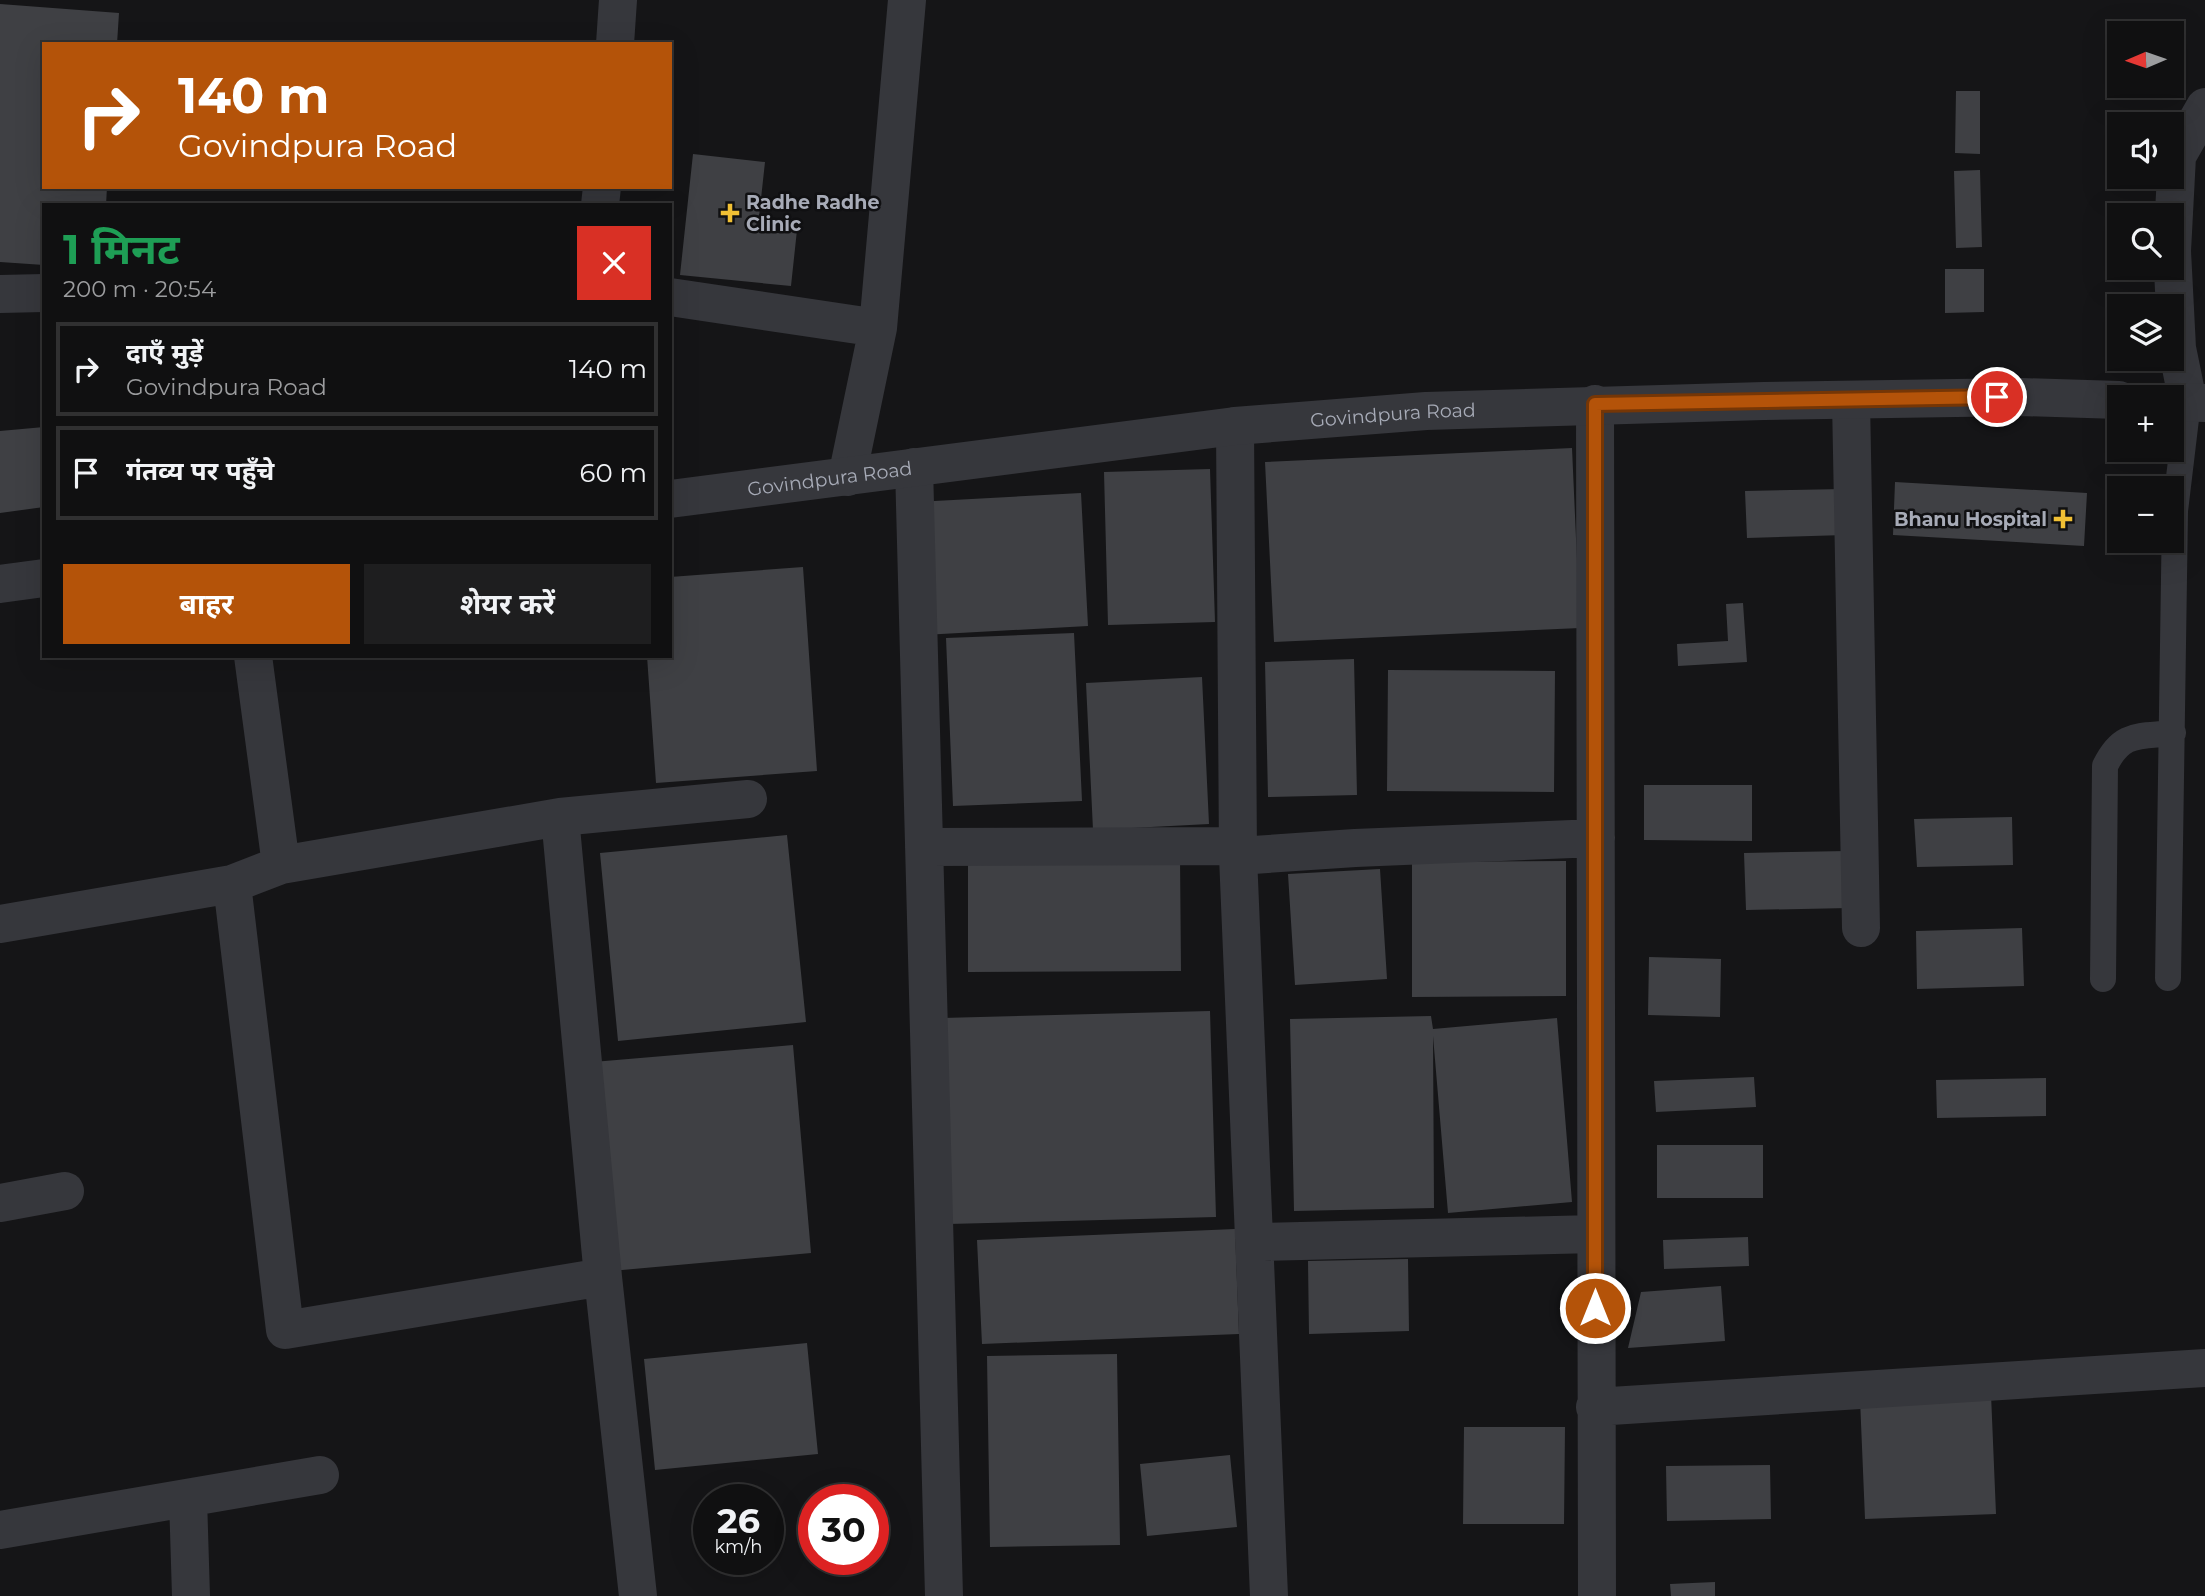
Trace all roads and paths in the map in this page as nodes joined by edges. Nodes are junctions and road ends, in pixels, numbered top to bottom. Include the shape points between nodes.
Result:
1 (618, 0) edge
2 (907, 0) edge
3 (614, 42) edge
4 (2205, 107) edge
5 (42, 293) edge
6 (0, 295) edge
7 (672, 297) edge
8 (878, 328) junction
9 (1851, 400) junction
10 (2107, 400) edge
11 (2188, 402) edge
12 (1595, 404) junction
13 (1235, 426) junction
14 (914, 467) junction
15 (847, 477) junction
16 (672, 499) edge
17 (42, 578) edge
18 (0, 584) edge
19 (253, 658) edge
20 (2173, 733) junction
21 (748, 799) dead end
22 (560, 817) junction
23 (1595, 838) junction
24 (924, 847) junction
25 (1238, 851) junction
26 (281, 864) junction
27 (232, 884) junction
28 (0, 924) edge
29 (1861, 928) dead end
30 (2168, 978) dead end
31 (2103, 979) dead end
32 (65, 1191) dead end
33 (0, 1203) edge
34 (1595, 1234) junction
35 (1255, 1242) junction
36 (603, 1277) junction
37 (2205, 1368) edge
38 (1595, 1406) junction
39 (320, 1475) dead end
40 (188, 1498) junction
41 (0, 1530) edge
42 (191, 1596) edge
43 (638, 1596) edge
44 (944, 1596) edge
45 (1269, 1596) edge
46 (1597, 1596) edge

1 - 3 street
2 - 8 street
4 - 11 street via 2177,156 2172,251 2177,348
5 - 6 street
7 - 8 street
8 - 15 street
9 - 10 street, Govindpura Road
9 - 12 street, Govindpura Road
9 - 29 street
11 - 20 lane via 2175,510
12 - 13 street, Govindpura Road
12 - 23 street
13 - 14 street, Govindpura Road
13 - 25 street
14 - 15 street, Govindpura Road
14 - 24 street
15 - 16 street, Govindpura Road
17 - 18 street
19 - 26 street
20 - 30 lane
20 - 31 lane via 2127,738 2113,748 2105,765
21 - 22 street
22 - 26 street
22 - 36 street
23 - 25 street
23 - 34 street
24 - 25 street
24 - 44 street
25 - 35 street
26 - 27 street
27 - 28 street
27 - 36 street via 285,1330
32 - 33 street
34 - 35 street
34 - 38 street
35 - 45 street
36 - 43 street
37 - 38 street
38 - 46 street
39 - 40 street
40 - 41 street
40 - 42 street

